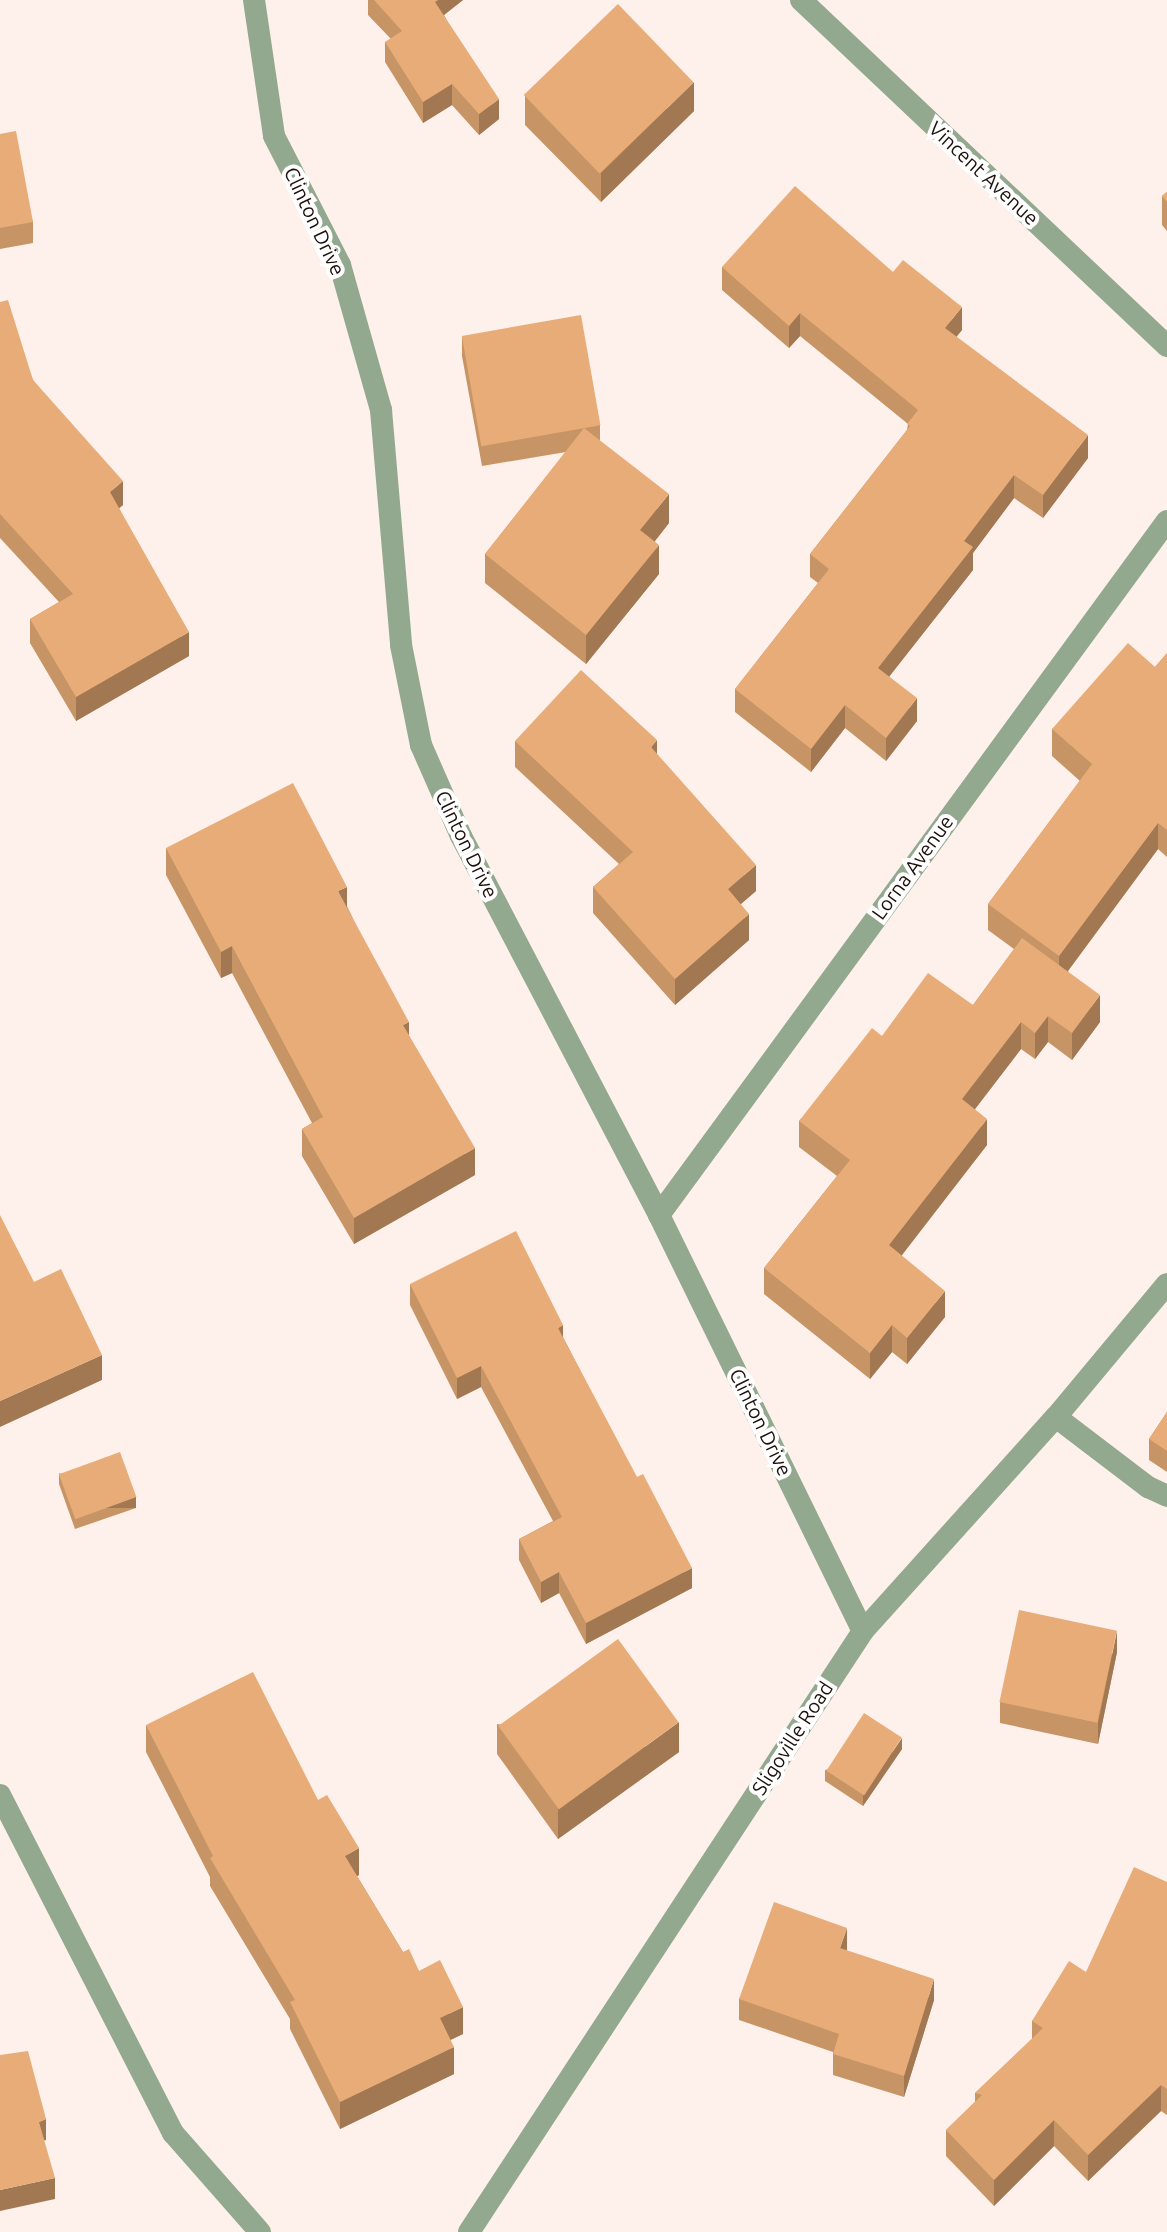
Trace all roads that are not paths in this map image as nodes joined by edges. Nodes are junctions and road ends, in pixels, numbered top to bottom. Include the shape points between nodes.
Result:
1 (254, 0) edge
2 (801, 0) edge
3 (1167, 346) edge
4 (1167, 521) edge
5 (659, 1215) junction
6 (1167, 1284) edge
7 (1056, 1417) junction
8 (1167, 1496) edge
9 (863, 1631) junction
10 (0, 1795) edge
11 (260, 2232) edge
12 (469, 2232) edge

1 - 5 street, Clinton Drive via 274,136 340,265 381,410 401,645 421,745 461,836
2 - 3 street, Vincent Avenue
4 - 5 street, Lorna Avenue
5 - 9 street, Clinton Drive
6 - 7 street, Sligoville Road
7 - 8 street
7 - 9 street, Sligoville Road
9 - 12 street, Sligoville Road
10 - 11 street via 173,2133

